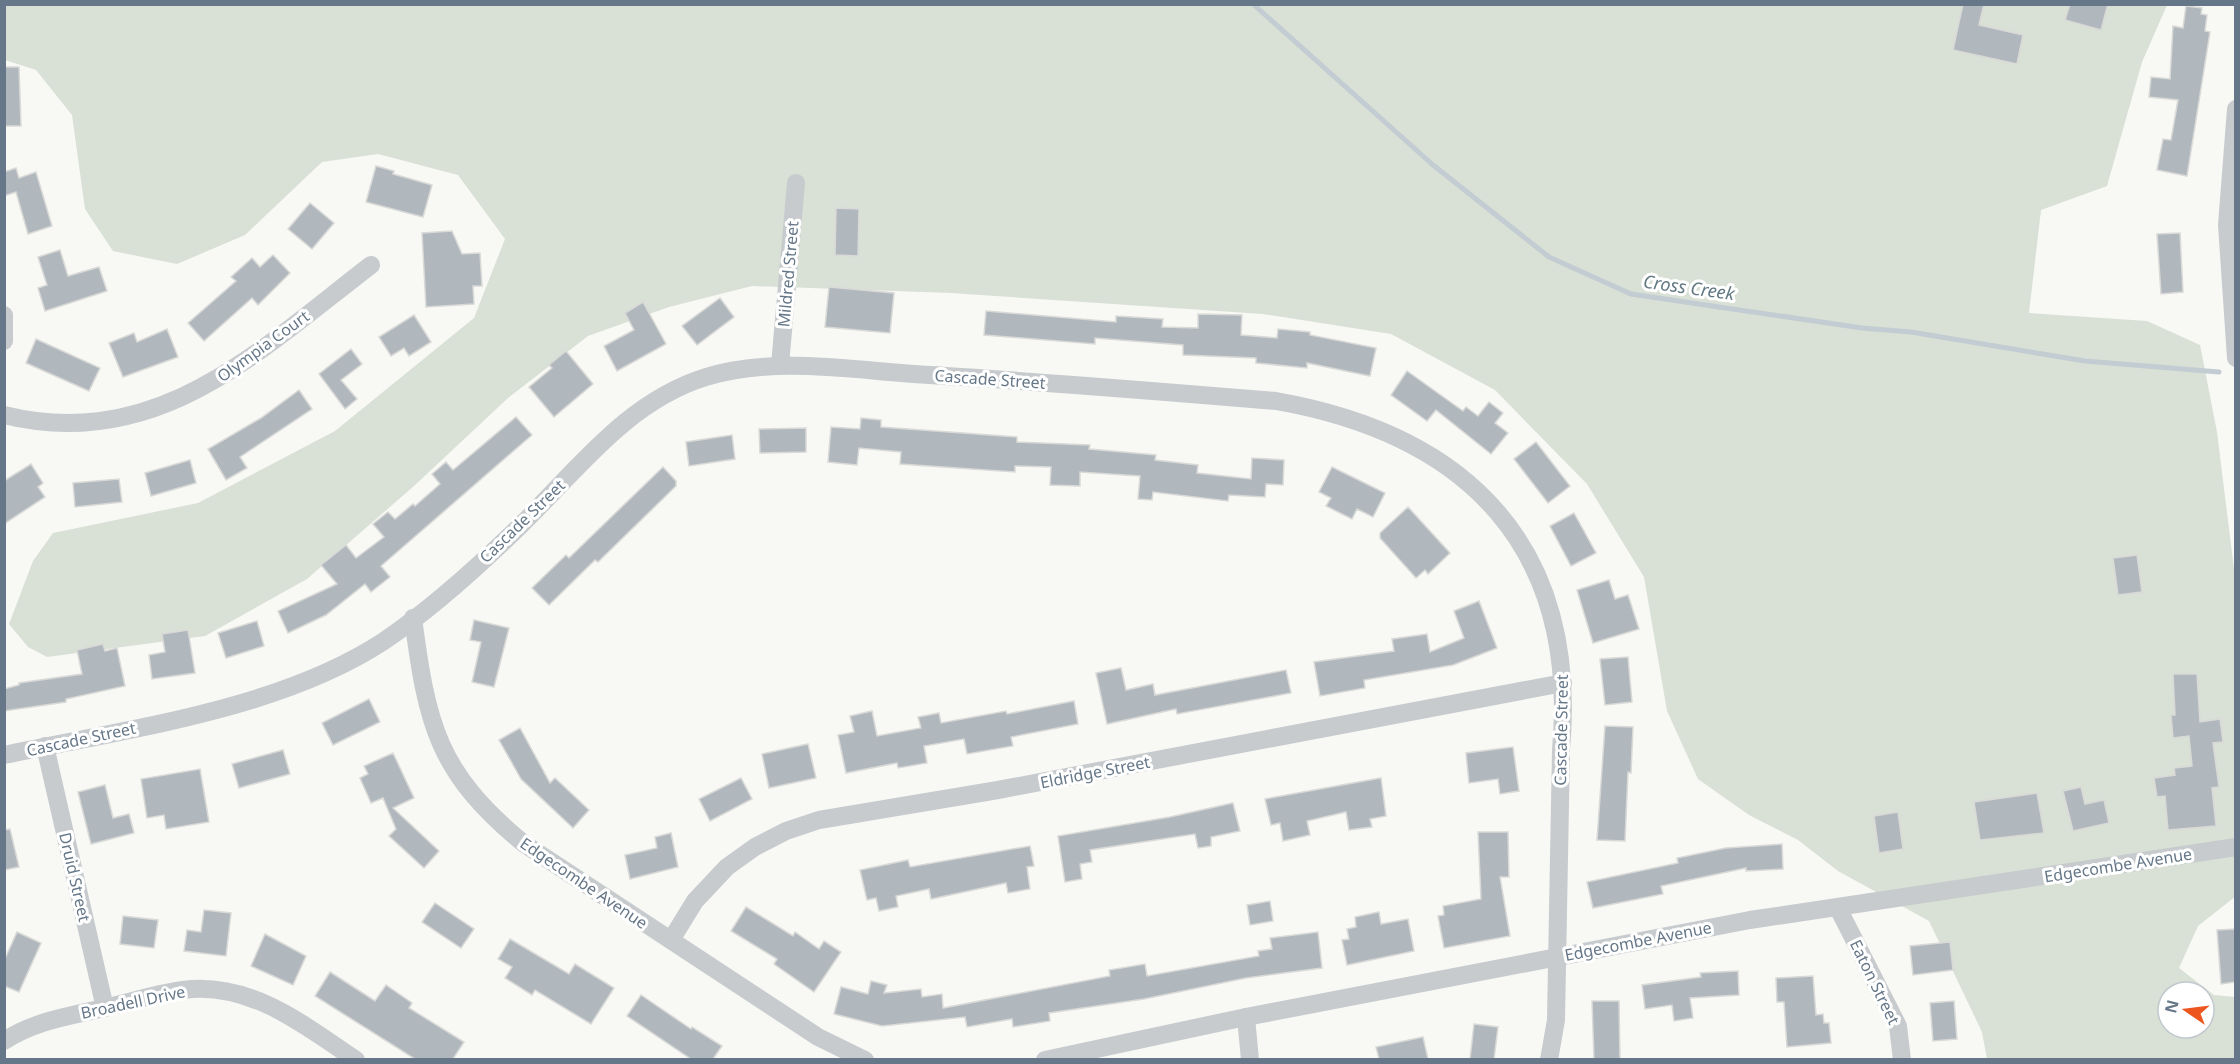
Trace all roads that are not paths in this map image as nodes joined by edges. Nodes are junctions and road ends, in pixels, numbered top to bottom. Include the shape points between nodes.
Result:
1 (2235, 109) edge
2 (796, 183) dead end
3 (2232, 200) edge
4 (371, 265) dead end
5 (4, 315) edge
6 (4, 341) edge
7 (2235, 358) edge
8 (780, 365) junction
9 (4, 415) edge
10 (413, 618) junction
11 (1563, 683) junction
12 (45, 746) junction
13 (4, 755) edge
14 (2235, 847) edge
15 (1838, 908) junction
16 (671, 940) junction
17 (1558, 956) junction
18 (105, 1008) junction
19 (1246, 1017) junction
20 (4, 1041) edge
21 (356, 1059) edge
22 (865, 1059) edge
23 (1045, 1059) edge
24 (1250, 1059) edge
25 (1549, 1059) edge
26 (1902, 1059) edge

1 - 3 street
2 - 8 street, Mildred Street
3 - 7 street via 2227,225
4 - 9 street, Olympia Court via 225,376 183,397 129,417 95,423 60,424
5 - 6 street
8 - 10 street, Cascade Street via 735,369 702,379 640,410 613,431 522,524
8 - 11 street, Cascade Street via 1276,401 1324,410 1378,428 1410,443 1468,481 1508,523 1527,552 1552,616
10 - 12 street, Cascade Street via 357,658 293,685 217,710
10 - 16 street, Edgecombe Avenue via 429,714 441,747 480,804 523,843
11 - 16 street, Eldridge Street via 819,820 786,831 727,867 695,901
11 - 17 street, Cascade Street
12 - 13 street, Cascade Street
12 - 18 street, Druid Street
14 - 15 street, Edgecombe Avenue
15 - 17 street, Edgecombe Avenue via 1750,920
15 - 26 street, Eaton Street via 1898,1026
16 - 22 street, Edgecombe Avenue via 818,1037
17 - 19 street, Edgecombe Avenue
17 - 25 street, Cascade Street via 1556,1020
18 - 20 street, Broadell Drive via 51,1019
18 - 21 street, Broadell Drive via 192,989 237,993 280,1011
19 - 23 street, Edgecombe Avenue
19 - 24 street

